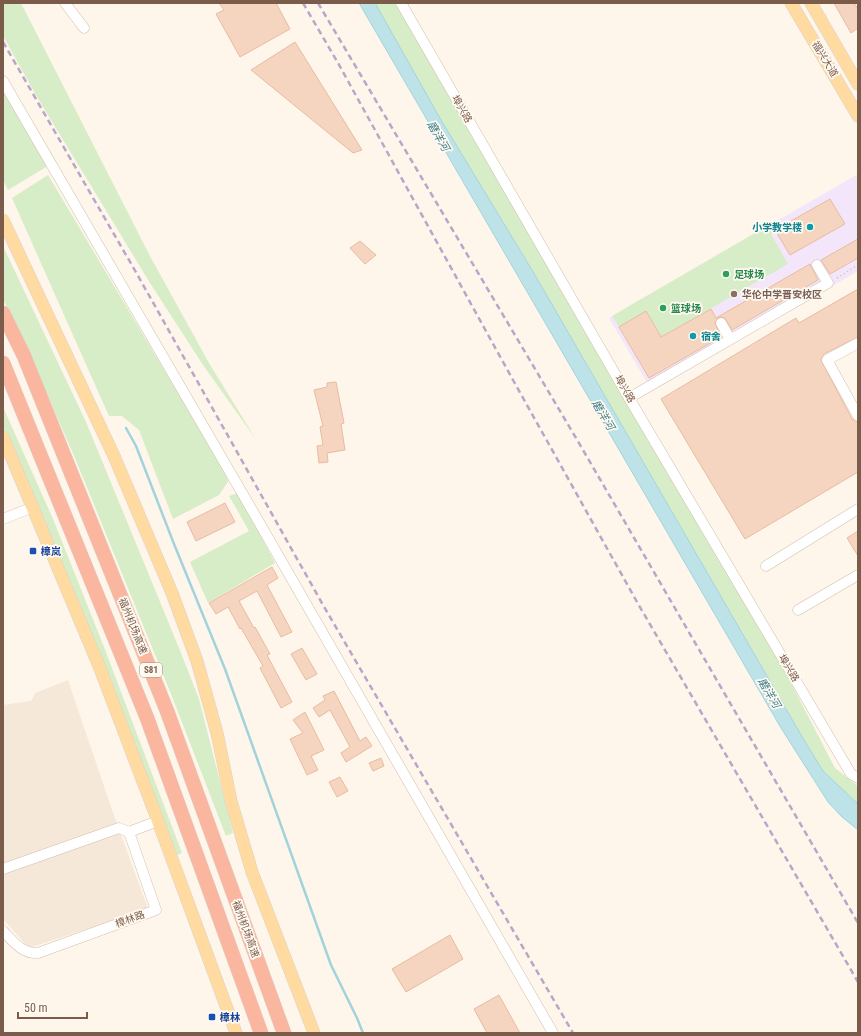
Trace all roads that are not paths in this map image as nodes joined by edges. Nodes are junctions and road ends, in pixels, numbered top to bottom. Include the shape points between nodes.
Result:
1 (65, 3) edge
2 (401, 3) edge
3 (791, 3) edge
4 (811, 3) edge
5 (84, 28) dead end
6 (3, 81) edge
7 (858, 84) edge
8 (858, 116) edge
9 (3, 220) edge
10 (818, 264) dead end
11 (3, 313) edge
12 (721, 323) dead end
13 (730, 339) junction
14 (858, 343) edge
15 (3, 363) edge
16 (630, 398) junction
17 (858, 416) edge
18 (3, 437) edge
19 (33, 507) junction
20 (858, 509) edge
21 (3, 519) edge
22 (766, 566) dead end
23 (858, 575) edge
24 (798, 610) dead end
25 (855, 776) edge
26 (158, 821) junction
27 (129, 832) junction
28 (3, 869) edge
29 (3, 931) edge
30 (236, 1033) edge
31 (261, 1033) edge
32 (284, 1033) edge
33 (314, 1033) edge
34 (553, 1033) edge

1 - 5 street
2 - 16 street, 埠兴路
3 - 8 main road, 福兴大道
4 - 7 main road, 福兴大道
6 - 34 street
9 - 33 main road via 114,456 172,593 197,662 217,733 231,801 252,872
10 - 13 street via 828,283
11 - 32 highway, 福州机场高速 / S81 via 24,356 167,710
12 - 13 street
13 - 16 street
14 - 17 street via 827,360
15 - 31 highway, S81 via 147,718
16 - 25 street, 埠兴路
18 - 19 main road
19 - 21 street
19 - 26 main road via 99,666
20 - 22 street
23 - 24 street
26 - 27 street
26 - 30 main road
27 - 28 street via 119,828
27 - 29 street, 樟林路 via 156,910 38,952 23,950

